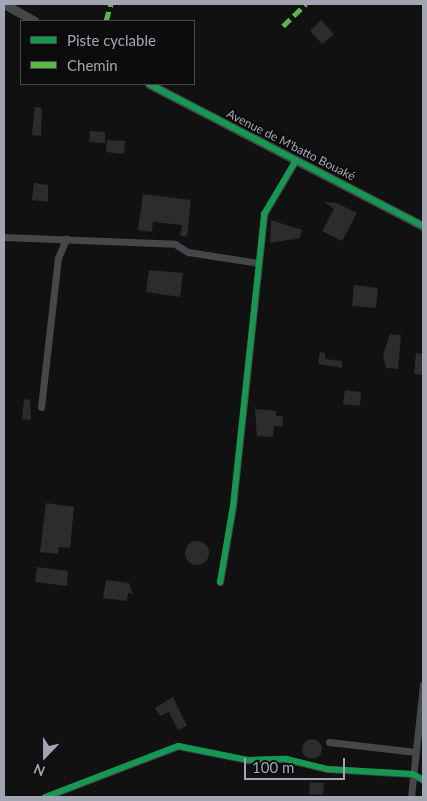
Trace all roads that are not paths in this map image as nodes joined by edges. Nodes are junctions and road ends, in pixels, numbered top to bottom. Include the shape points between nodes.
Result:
1 (4, 4) edge
2 (33, 20) edge
3 (152, 85) edge
4 (296, 160) junction
5 (423, 226) edge
6 (4, 237) edge
7 (66, 239) junction
8 (258, 263) junction
9 (41, 407) dead end
10 (220, 582) dead end
11 (423, 685) edge
12 (329, 742) dead end
13 (415, 752) junction
14 (413, 774) junction
15 (423, 780) edge
16 (45, 797) edge
17 (410, 797) edge

1 - 2 street
3 - 4 street, Avenue de M'batto Bouaké
4 - 5 street, Avenue de M'batto Bouaké
4 - 8 street via 264,214
6 - 7 street
7 - 8 street via 175,244 188,252
7 - 9 street via 58,258
8 - 10 street via 233,506
11 - 13 street
12 - 13 street
13 - 14 street
14 - 15 street
14 - 16 street via 327,769 286,759 248,760 178,746
14 - 17 street

